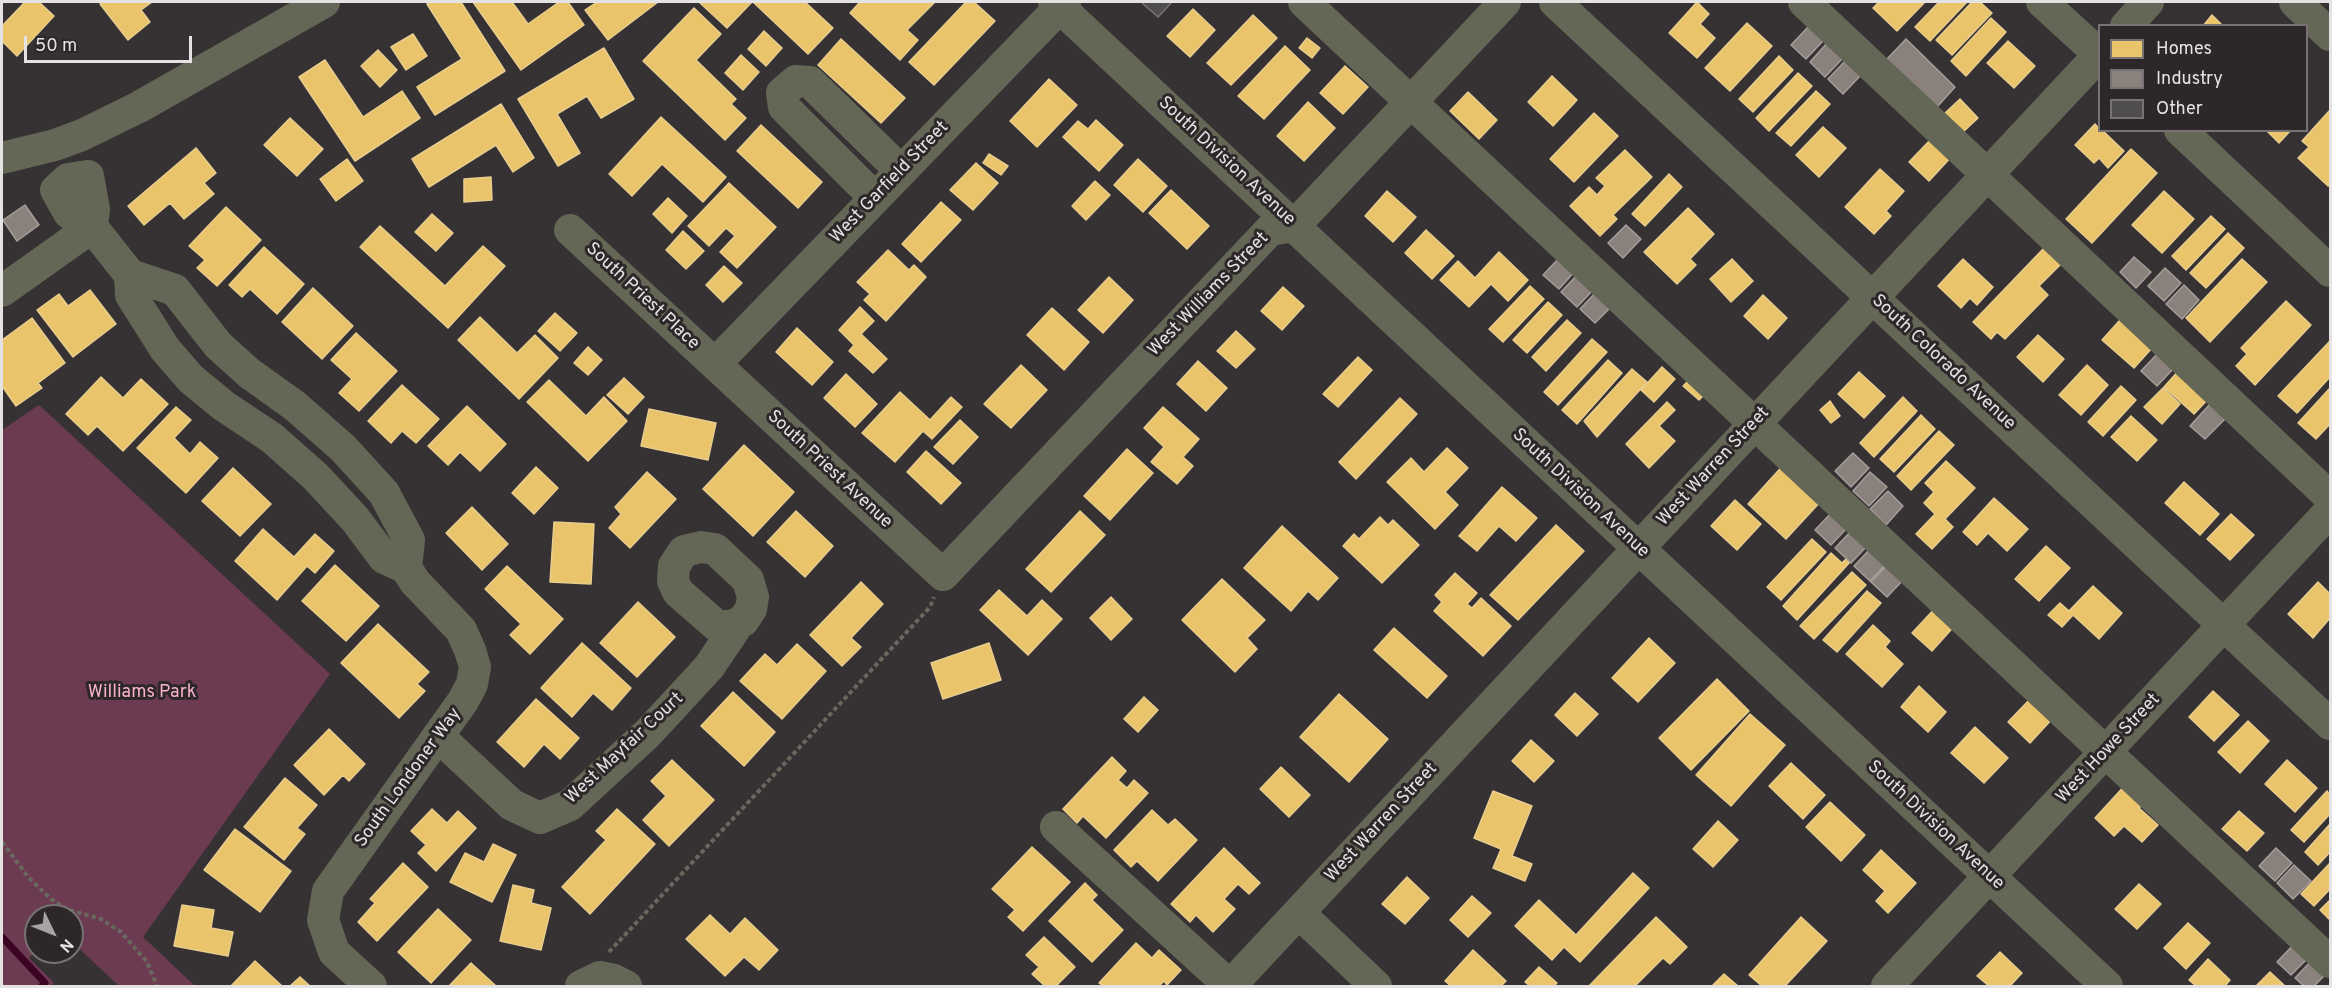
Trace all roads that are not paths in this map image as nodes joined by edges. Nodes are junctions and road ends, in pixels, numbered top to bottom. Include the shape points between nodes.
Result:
1 (324, 2) edge
2 (1304, 2) edge
3 (1504, 2) edge
4 (1555, 2) edge
5 (1804, 2) edge
6 (2042, 2) edge
7 (2148, 2) edge
8 (2295, 2) edge
9 (1060, 3) edge
10 (2128, 24) edge
11 (2331, 35) edge
12 (2098, 53) edge
13 (2098, 55) edge
14 (1412, 101) junction
15 (2182, 132) edge
16 (55, 145) junction
17 (2, 158) edge
18 (901, 171) junction
19 (1987, 174) junction
20 (875, 198) junction
21 (1294, 226) junction
22 (92, 227) junction
23 (570, 230) dead end
24 (2331, 271) edge
25 (130, 275) junction
26 (2, 291) edge
27 (1872, 297) junction
28 (715, 364) junction
29 (1755, 423) junction
30 (2331, 497) edge
31 (2331, 511) edge
32 (1638, 548) junction
33 (406, 568) junction
34 (943, 575) joint
35 (738, 624) dead end
36 (2224, 625) junction
37 (2331, 724) edge
38 (438, 736) junction
39 (2107, 752) junction
40 (1056, 827) dead end
41 (1990, 878) junction
42 (1299, 913) junction
43 (2331, 962) edge
44 (1230, 986) edge
45 (371, 987) edge
46 (1376, 987) edge
47 (1887, 987) edge
48 (2107, 987) edge

1 - 16 street via 139,107
2 - 14 street
3 - 14 street, West Williams Street
4 - 27 street, South Colorado Avenue
5 - 19 street
6 - 12 street
7 - 10 street
8 - 11 street
9 - 18 street, West Garfield Street
9 - 21 street, South Division Avenue
13 - 19 street, West Warren Street
14 - 21 street, West Williams Street
14 - 29 street
15 - 24 street
16 - 17 street
16 - 22 street, South Londoner Way via 68,179 56,190 69,213
18 - 20 street, West Garfield Street
18 - 20 street via 810,82 796,81 782,93 784,107
19 - 27 street, West Warren Street
19 - 30 street
20 - 28 street, West Garfield Street
21 - 32 street, South Division Avenue
21 - 34 street, West Williams Street via 1270,230
22 - 25 street, South Londoner Way
22 - 26 street
23 - 28 street, South Priest Place
25 - 33 street, South Londoner Way via 131,295 165,349 191,379 281,446 316,477 384,558
25 - 33 street via 174,290 218,345 343,448 384,493 409,540
27 - 29 street, West Warren Street
27 - 36 street, South Colorado Avenue
28 - 34 street, South Priest Avenue
29 - 32 street, West Warren Street
29 - 39 street
31 - 36 street, West Howe Street
32 - 41 street, South Division Avenue
32 - 42 street, West Warren Street
33 - 38 street, South Londoner Way via 461,630 475,667 464,701
35 - 38 street, West Mayfair Court via 709,667 648,733 570,805 540,818 512,806
36 - 37 street, South Colorado Avenue
36 - 39 street, West Howe Street
38 - 45 street, South Londoner Way via 328,891 323,920 334,952
39 - 41 street, West Howe Street
39 - 43 street
40 - 44 street
41 - 47 street, West Howe Street
41 - 48 street, South Division Avenue
42 - 44 street, West Warren Street
42 - 46 street

